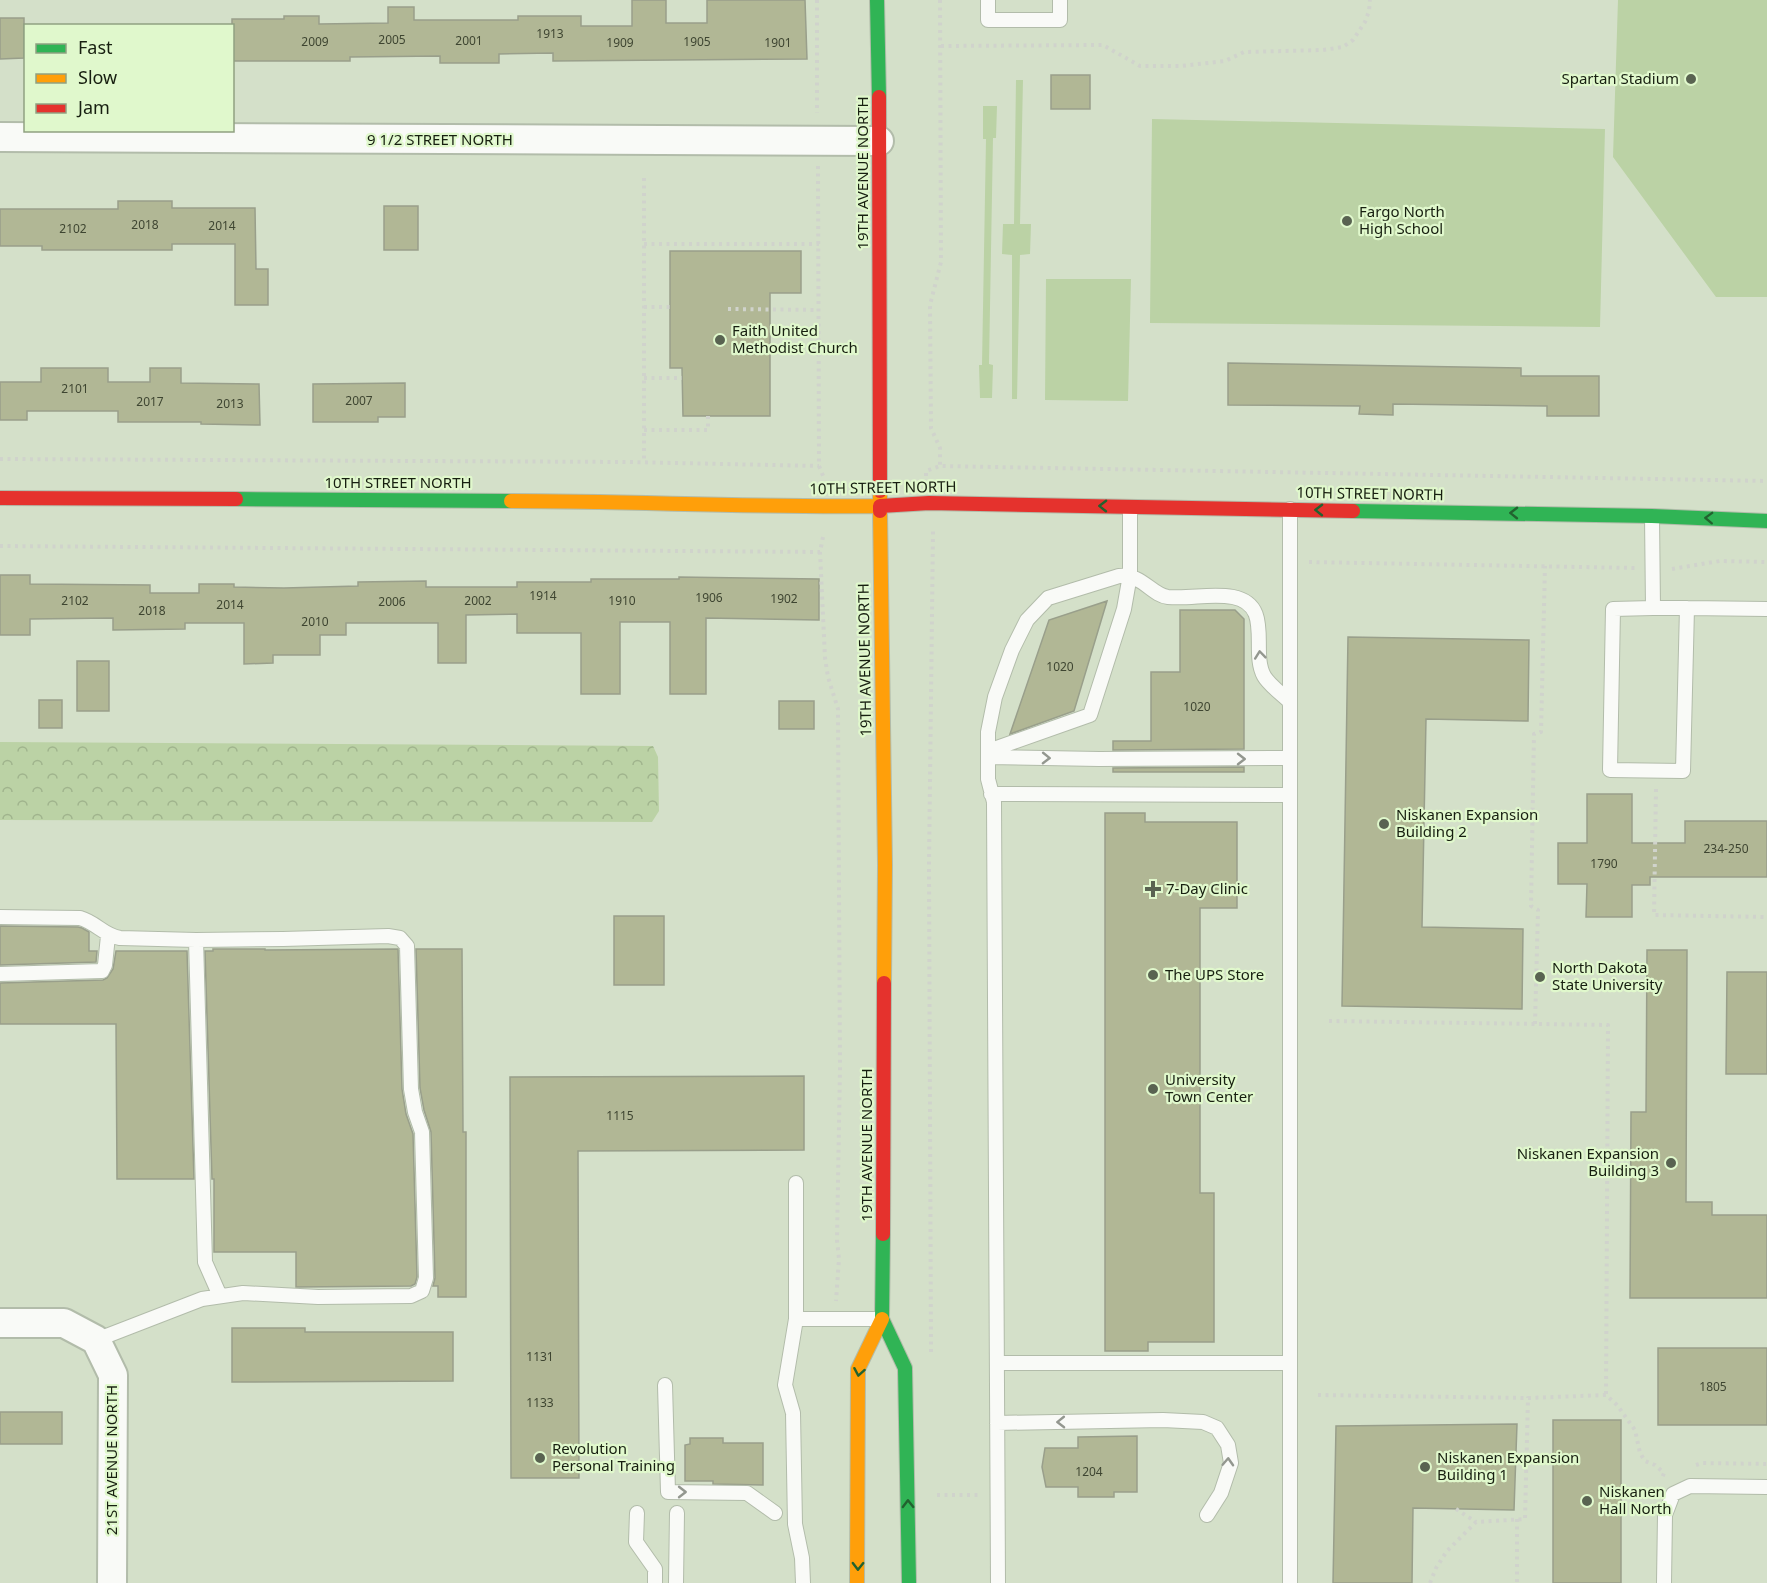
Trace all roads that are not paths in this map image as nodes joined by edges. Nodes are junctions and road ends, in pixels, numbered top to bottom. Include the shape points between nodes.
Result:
1 (877, 0) edge
2 (988, 0) edge
3 (1060, 0) edge
4 (0, 137) edge
5 (879, 141) junction
6 (0, 498) edge
7 (880, 506) junction
8 (1130, 507) junction
9 (1290, 509) junction
10 (1652, 516) junction
11 (1767, 521) edge
12 (1130, 575) junction
13 (1653, 608) junction
14 (1687, 608) junction
15 (1767, 609) edge
16 (1290, 702) junction
17 (988, 754) junction
18 (1290, 758) junction
19 (991, 794) junction
20 (1290, 795) junction
21 (0, 917) edge
22 (108, 936) junction
23 (196, 940) junction
24 (0, 974) edge
25 (796, 1183) dead end
26 (220, 1296) junction
27 (882, 1319) junction
28 (796, 1320) junction
29 (0, 1323) edge
30 (96, 1340) junction
31 (997, 1363) junction
32 (1290, 1363) junction
33 (665, 1385) dead end
34 (997, 1423) junction
35 (1767, 1487) edge
36 (637, 1513) dead end
37 (677, 1513) dead end
38 (775, 1513) dead end
39 (1207, 1515) dead end
40 (112, 1583) edge
41 (655, 1583) edge
42 (676, 1583) edge
43 (803, 1583) edge
44 (857, 1583) edge
45 (909, 1583) edge
46 (998, 1583) edge
47 (1290, 1583) edge
48 (1664, 1583) edge

1 - 5 main road, 19TH AVENUE NORTH
2 - 3 lane via 988,20 1060,20
4 - 5 street, 9 1/2 STREET NORTH
5 - 7 main road, 19TH AVENUE NORTH
6 - 7 main road, 10TH STREET NORTH
8 -> 7 main road, 10TH STREET NORTH via 929,503
7 - 27 main road, 19TH AVENUE NORTH via 885,865
8 - 9 main road, 10TH STREET NORTH
8 - 12 lane
10 -> 9 main road, 10TH STREET NORTH
9 - 16 lane
11 -> 10 main road, 10TH STREET NORTH
10 - 13 lane
16 -> 12 lane via 1264,676 1258,656 1260,630 1256,614 1248,604 1218,596 1166,597
12 - 17 lane via 1124,609 1090,715
12 - 17 lane via 1048,598 1027,620 995,697
13 - 14 lane
13 - 14 lane via 1613,609 1610,770 1683,771
14 - 15 lane
16 - 18 lane
17 -> 18 lane via 1099,759
17 - 19 lane
18 - 20 lane
19 - 20 lane
19 - 31 lane
20 - 32 lane
21 - 22 lane via 80,918 92,922
22 - 23 lane
22 - 24 lane via 102,971
23 - 26 lane via 205,1263
23 - 26 lane via 400,938 407,946 411,1089 422,1132 426,1278 422,1291 411,1296
25 - 28 lane
26 - 30 lane via 202,1299
27 - 28 lane
27 -> 44 main road, 19TH AVENUE NORTH via 858,1369
45 -> 27 main road, 19TH AVENUE NORTH via 905,1368
28 - 43 lane via 784,1385 793,1413 795,1524
29 - 30 street via 64,1323
30 - 40 street, 21ST AVENUE NORTH via 113,1375
31 - 32 lane
31 - 34 lane
32 - 47 lane
33 -> 38 lane via 668,1492 747,1493
39 -> 34 lane via 1221,1494 1231,1463 1228,1445 1217,1428 1203,1422 1163,1420
34 - 46 lane
35 - 48 lane via 1690,1486 1673,1494 1665,1515
36 - 41 lane via 636,1542 655,1569
37 - 42 lane

